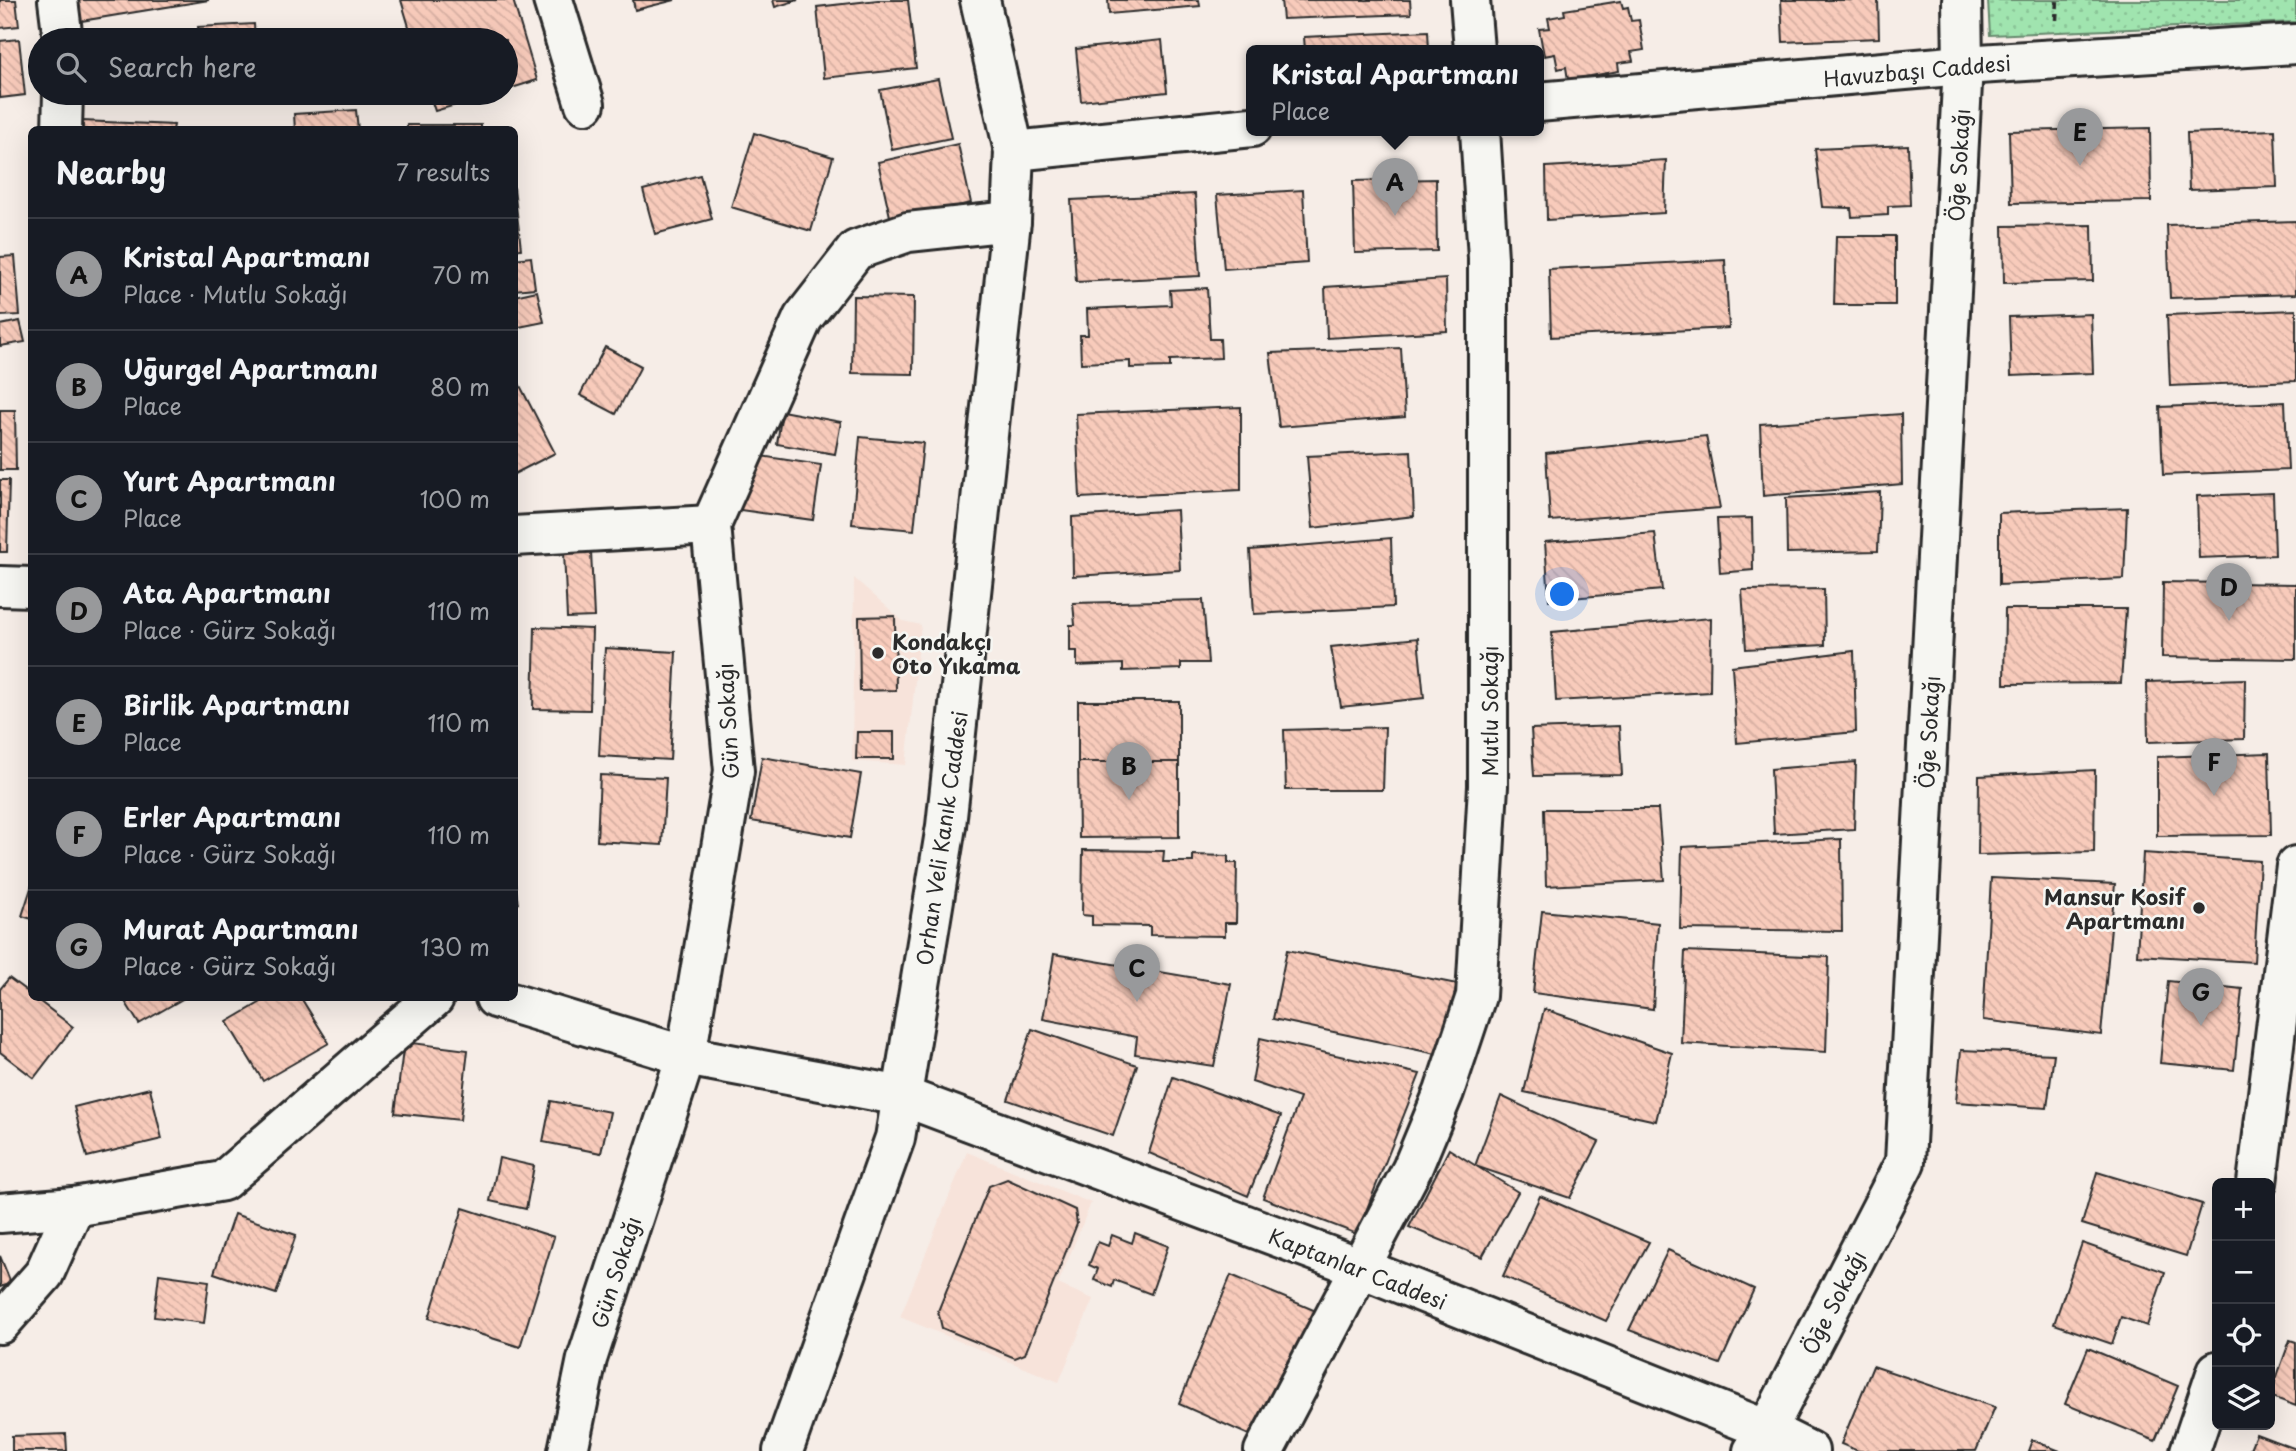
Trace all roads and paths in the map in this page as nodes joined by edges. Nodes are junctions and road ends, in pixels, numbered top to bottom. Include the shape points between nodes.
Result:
1 (58, 0) edge
2 (553, 0) edge
3 (980, 0) edge
4 (1470, 0) edge
5 (1962, 0) edge
6 (62, 28) edge
7 (2296, 44) edge
8 (1474, 45) edge
9 (1963, 65) junction
10 (1544, 101) edge
11 (585, 104) dead end
12 (63, 105) edge
13 (62, 126) edge
14 (1246, 128) edge
15 (1480, 136) edge
16 (1014, 150) junction
17 (1011, 221) junction
18 (711, 525) junction
19 (518, 536) edge
20 (0, 586) edge
21 (28, 587) edge
22 (2296, 866) edge
23 (431, 1001) edge
24 (505, 1001) edge
25 (686, 1056) junction
26 (902, 1096) junction
27 (2259, 1178) edge
28 (75, 1207) junction
29 (0, 1213) edge
30 (1361, 1268) junction
31 (0, 1324) edge
32 (2212, 1386) edge
33 (1760, 1441) edge
34 (568, 1451) edge
35 (783, 1451) edge
36 (1264, 1451) edge
37 (1809, 1451) edge
38 (2190, 1451) edge

1 - 6 street
2 - 11 street
3 - 16 street, Orhan Veli Kanık Caddesi
4 - 8 street
5 - 9 street, Öḡe Sokağı
7 - 9 street, Havuzbaşı Caddesi
9 - 10 street, Havuzbaşı Caddesi
9 - 33 street, Öḡe Sokağı via 1905,1162
12 - 13 street
14 - 16 street
15 - 30 street, Mutlu Sokağı via 1488,258 1489,786 1476,996 1418,1156
16 - 17 street, Orhan Veli Kanık Caddesi
17 - 18 street, Gün Sokağı via 908,232 856,250 803,318
17 - 26 street, Orhan Veli Kanık Caddesi via 947,826
18 - 19 street
18 - 25 street, Gün Sokağı via 734,771
20 - 21 street
22 - 27 street
23 - 28 street via 223,1181
24 - 25 street, Kaptanlar Caddesi
25 - 26 street, Kaptanlar Caddesi
25 - 34 street, Gün Sokağı via 587,1359
26 - 30 street, Kaptanlar Caddesi
26 - 35 street, Orhan Veli Kanık Caddesi via 895,1138
28 - 29 street
28 - 31 street via 44,1274
30 - 33 street, Kaptanlar Caddesi
30 - 36 street, Mutlu Sokağı
32 - 38 street
33 - 37 street, Kaptanlar Caddesi

